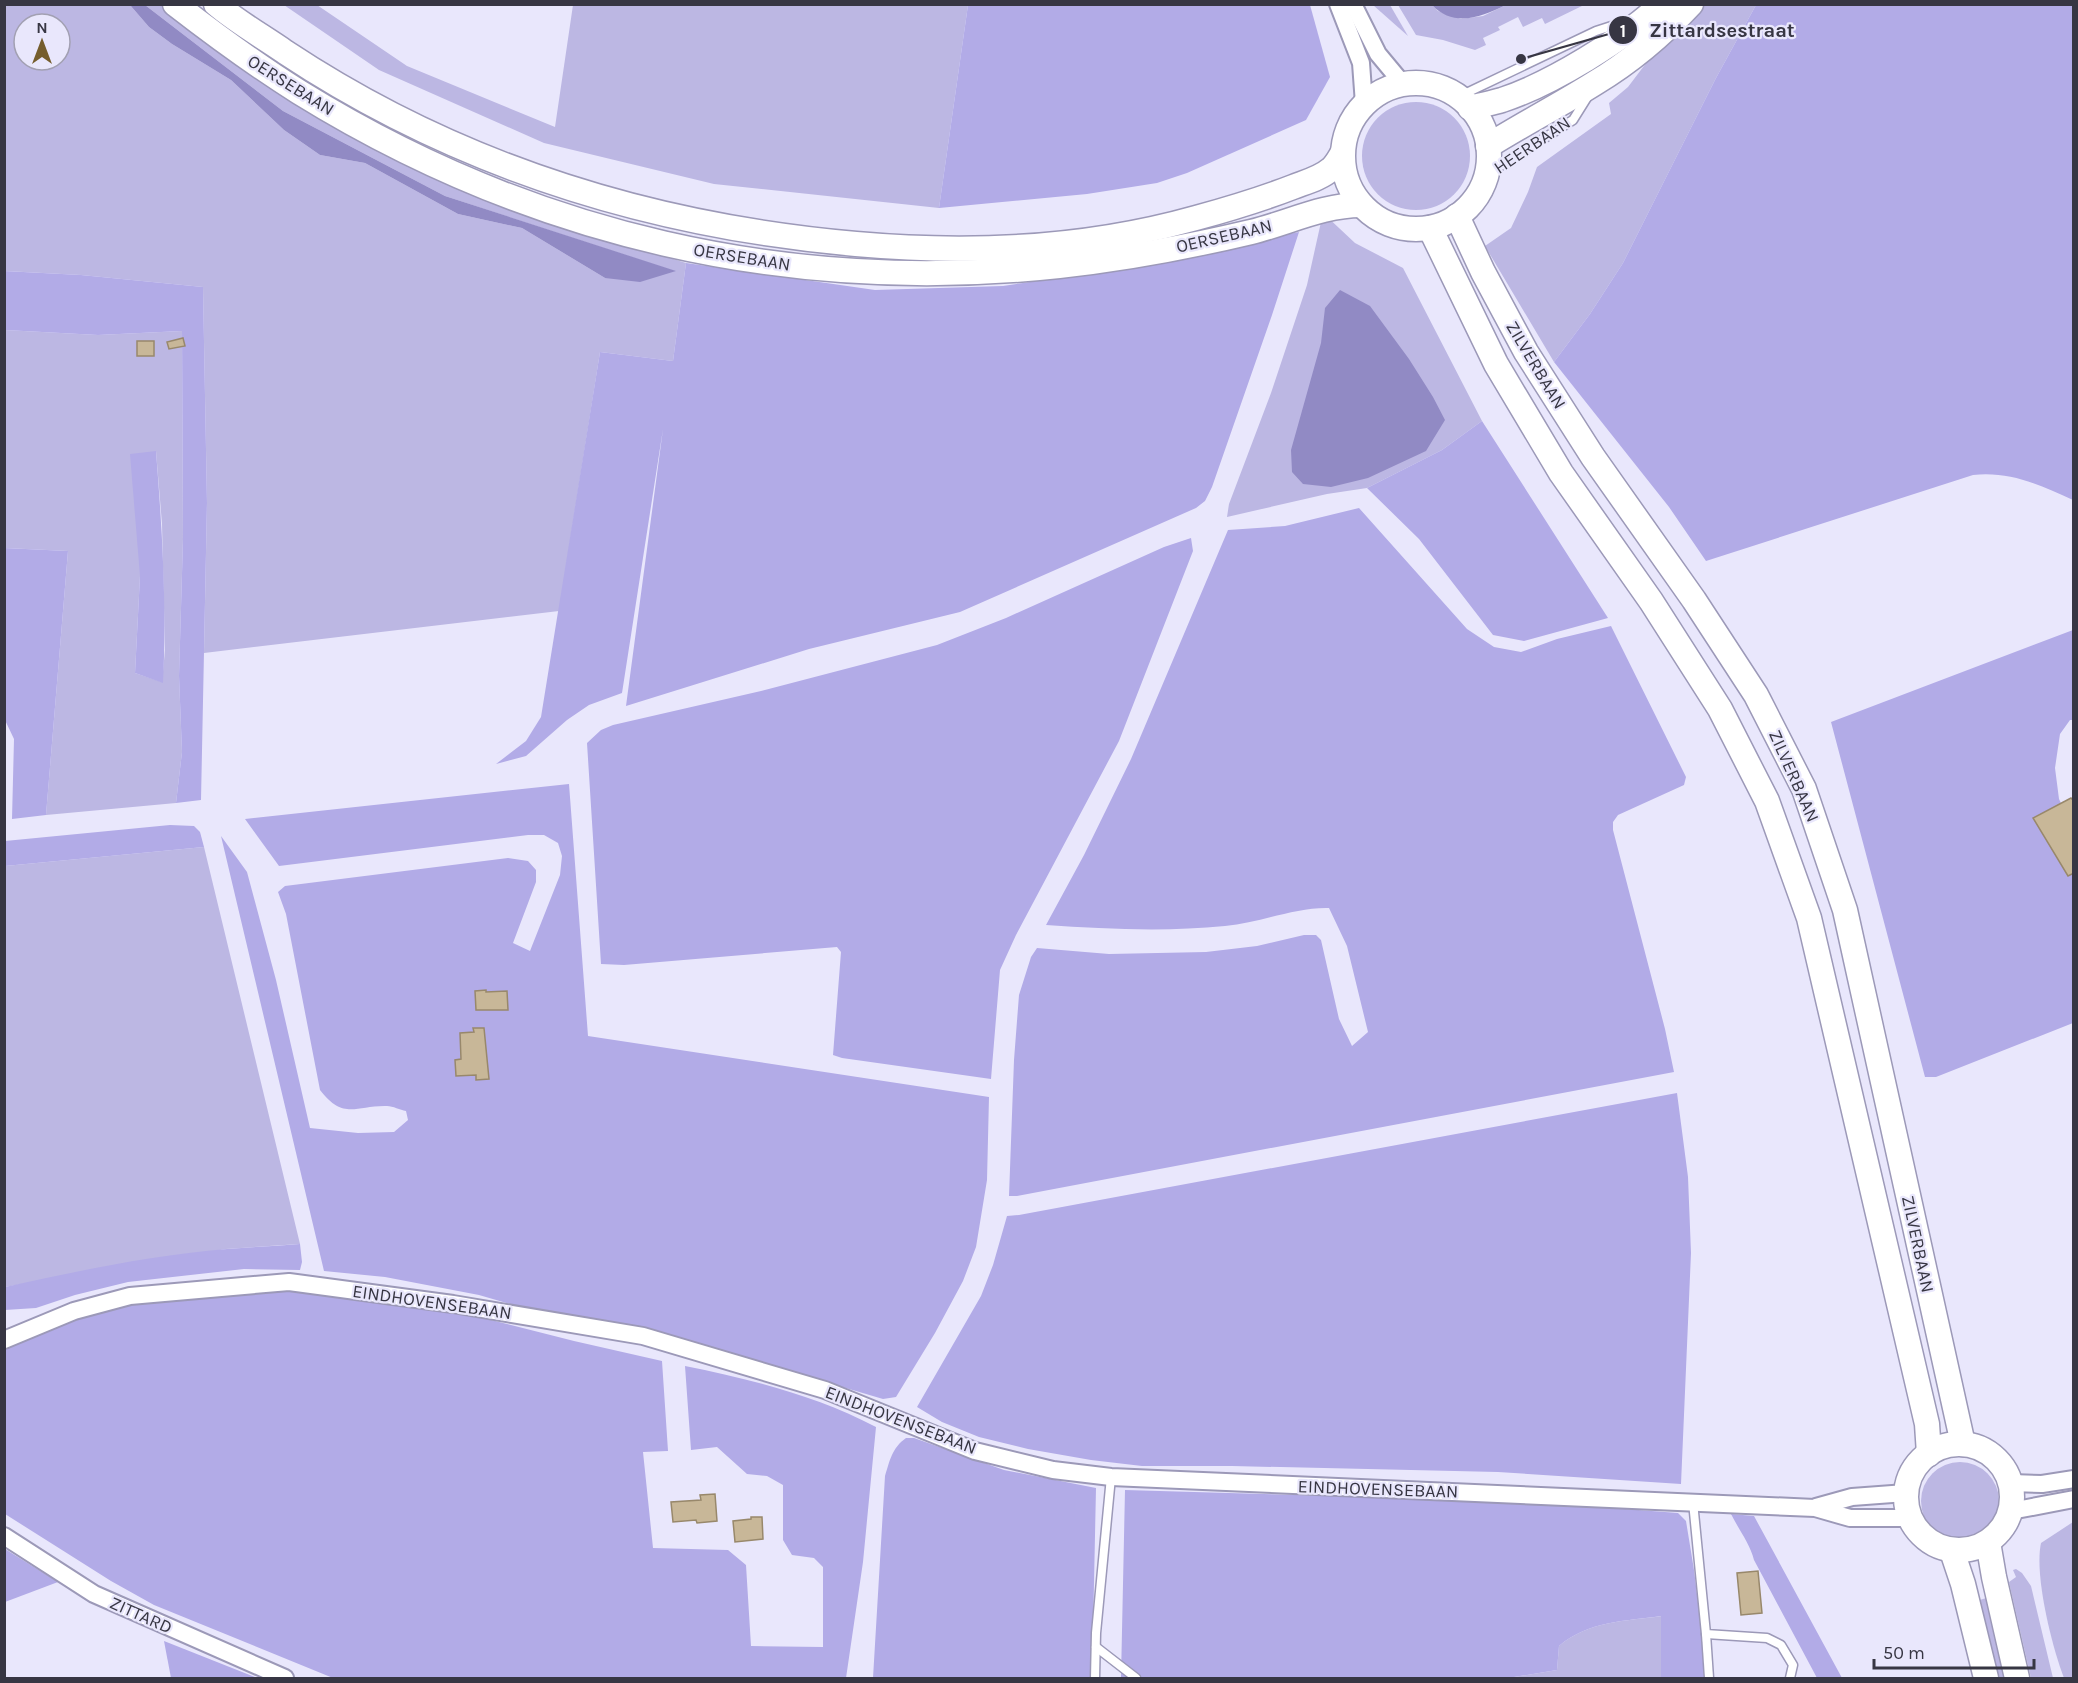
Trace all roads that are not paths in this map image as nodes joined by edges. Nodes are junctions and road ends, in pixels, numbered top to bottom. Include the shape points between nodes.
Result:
1 (175, 4) edge
2 (216, 4) edge
3 (1338, 4) edge
4 (1353, 4) edge
5 (1691, 4) edge
6 (1657, 9) edge
7 (1596, 83) junction
8 (1403, 84) junction
9 (1464, 102) junction
10 (1364, 104) junction
11 (1488, 147) junction
12 (1342, 154) junction
13 (1486, 175) junction
14 (1361, 205) junction
15 (1457, 216) junction
16 (1430, 228) junction
17 (4, 1340) edge
18 (1963, 1444) junction
19 (1929, 1454) junction
20 (1111, 1477) junction
21 (2073, 1479) edge
22 (2011, 1483) junction
23 (1906, 1493) junction
24 (2073, 1499) edge
25 (1693, 1502) junction
26 (1815, 1508) junction
27 (2011, 1511) junction
28 (1910, 1518) junction
29 (4, 1536) edge
30 (1988, 1542) junction
31 (1952, 1551) junction
32 (1706, 1634) junction
33 (1096, 1647) junction
34 (285, 1678) edge
35 (1095, 1678) edge
36 (1136, 1678) edge
37 (1709, 1678) edge
38 (1790, 1678) edge
39 (1986, 1678) edge
40 (2017, 1678) edge

1 - 14 main road, OERSEBAAN via 299,92 470,181 597,227 734,258 876,273 1057,266 1204,242 1319,211
2 - 12 main road, OERSEBAAN via 314,71 409,123 485,158 642,210 785,237 964,249 1113,236 1199,218 1315,179 1332,168
3 - 10 street via 1361,63
4 - 8 street via 1378,54
5 - 7 main road, HEERBAAN via 1628,61
6 - 9 main road via 1613,41 1543,82 1503,100
7 - 11 main road, HEERBAAN
7 - 13 lane, HEERBAAN via 1573,120
8 - 9 main road via 1441,88
8 - 10 main road
9 - 11 main road via 1481,125
10 - 12 main road via 1347,130
11 - 13 main road
12 - 14 main road via 1348,183
13 - 15 main road via 1478,194
14 - 16 main road via 1390,225
15 - 16 main road
15 - 18 main road, ZILVERBAAN via 1526,352 1756,695 1804,789 1845,910
16 - 19 main road, ZILVERBAAN via 1496,364 1561,473 1651,601 1720,709 1767,801 1809,918 1921,1402
17 - 20 street, EINDHOVENSEBAAN via 74,1311 130,1296 289,1282 643,1336 825,1390 975,1451 1053,1470
18 - 19 main road via 1945,1446
18 - 22 main road via 1993,1456
19 - 23 main road via 1913,1470
20 - 25 street, EINDHOVENSEBAAN
20 - 33 lane
21 - 22 street
22 - 27 main road
23 - 26 street, EINDHOVENSEBAAN via 1852,1497
23 - 28 main road
24 - 27 street
25 - 26 street, EINDHOVENSEBAAN
25 - 32 lane
26 - 28 street, EINDHOVENSEBAAN via 1850,1518
27 - 30 main road via 2003,1529
28 - 31 main road via 1934,1545
29 - 34 street, ZITTARD via 94,1594
30 - 31 main road via 1965,1551
30 - 40 main road
31 - 39 main road
32 - 37 lane
32 - 38 lane via 1767,1638 1780,1645 1793,1665
33 - 35 lane
33 - 36 lane

